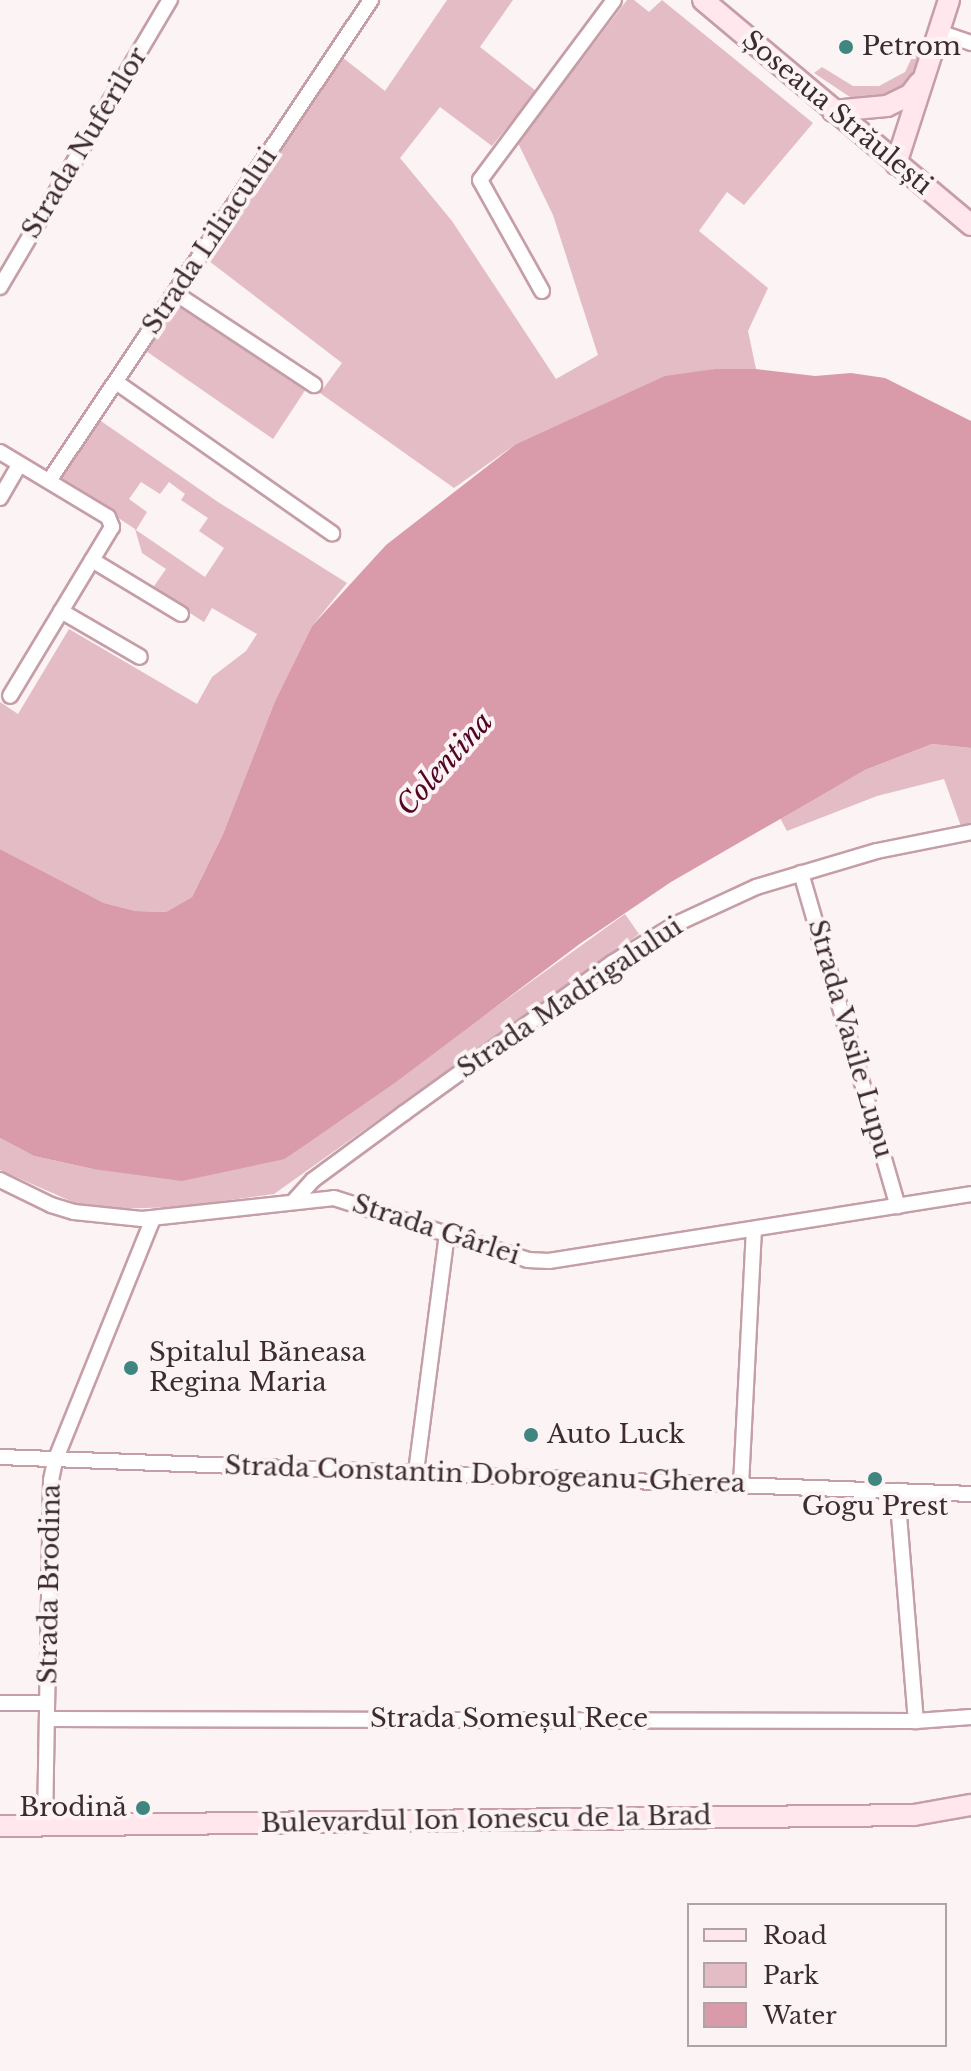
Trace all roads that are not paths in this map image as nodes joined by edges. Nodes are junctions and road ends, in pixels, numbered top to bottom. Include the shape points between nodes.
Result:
1 (170, 0) edge
2 (371, 0) edge
3 (614, 0) edge
4 (703, 0) edge
5 (949, 0) edge
6 (957, 0) edge
7 (945, 34) junction
8 (971, 43) edge
9 (923, 76) junction
10 (833, 111) junction
11 (907, 132) junction
12 (896, 164) junction
13 (971, 225) edge
14 (0, 287) edge
15 (542, 291) dead end
16 (175, 293) junction
17 (116, 382) junction
18 (314, 385) dead end
19 (0, 452) edge
20 (20, 464) junction
21 (49, 481) junction
22 (0, 498) edge
23 (332, 533) dead end
24 (92, 560) junction
25 (61, 611) junction
26 (181, 614) dead end
27 (140, 657) dead end
28 (10, 696) dead end
29 (971, 832) edge
30 (801, 873) junction
31 (0, 1180) edge
32 (971, 1194) edge
33 (294, 1201) junction
34 (898, 1206) junction
35 (153, 1219) junction
36 (754, 1229) junction
37 (447, 1234) junction
38 (0, 1457) edge
39 (55, 1461) junction
40 (416, 1472) junction
41 (741, 1485) junction
42 (897, 1491) junction
43 (971, 1494) edge
44 (0, 1703) edge
45 (47, 1703) junction
46 (971, 1717) edge
47 (47, 1719) junction
48 (916, 1721) junction
49 (971, 1805) edge
50 (45, 1825) junction
51 (0, 1826) edge

1 - 14 street, Strada Nuferilor
2 - 16 street, Strada Liliacului
3 - 15 street via 480,180
4 - 10 main road, Șoseaua Străulești
5 - 9 main road
6 - 7 main road
7 - 8 street
7 - 11 main road via 914,126
9 - 10 main road via 900,102 878,109
9 - 11 main road
10 - 12 main road, Șoseaua Străulești
11 - 12 main road
12 - 13 main road, Șoseaua Străulești
16 - 17 street, Strada Liliacului
16 - 18 street
17 - 21 street, Strada Liliacului
17 - 23 street
19 - 20 street
20 - 21 street
20 - 22 street
21 - 24 street via 111,521
24 - 25 street
24 - 26 street
25 - 27 street
25 - 28 street
29 - 30 street, Strada Madrigalului
30 - 33 street, Strada Madrigalului via 709,907 612,963 313,1180
30 - 34 street, Strada Vasile Lupu
31 - 35 street, Strada Gârlei via 74,1212
32 - 34 street, Strada Gârlei
33 - 35 street, Strada Gârlei
33 - 37 street, Strada Gârlei via 334,1198
34 - 36 street, Strada Gârlei
35 - 39 street, Strada Brodina
36 - 37 street, Strada Gârlei via 549,1261 510,1256
36 - 41 street
37 - 40 street
38 - 39 street, Strada Constantin Dobrogeanu-Gherea
39 - 40 street, Strada Constantin Dobrogeanu-Gherea
39 - 45 street, Strada Brodina
40 - 41 street, Strada Constantin Dobrogeanu-Gherea
41 - 42 street, Strada Constantin Dobrogeanu-Gherea
42 - 43 street, Strada Constantin Dobrogeanu-Gherea
42 - 48 street
44 - 45 street
45 - 47 street, Strada Brodina
46 - 48 street, Strada Someșul Rece
47 - 48 street, Strada Someșul Rece
47 - 50 street, Strada Brodina
49 - 50 main road, Bulevardul Ion Ionescu de la Brad via 914,1815
50 - 51 main road, Bulevardul Ion Ionescu de la Brad

